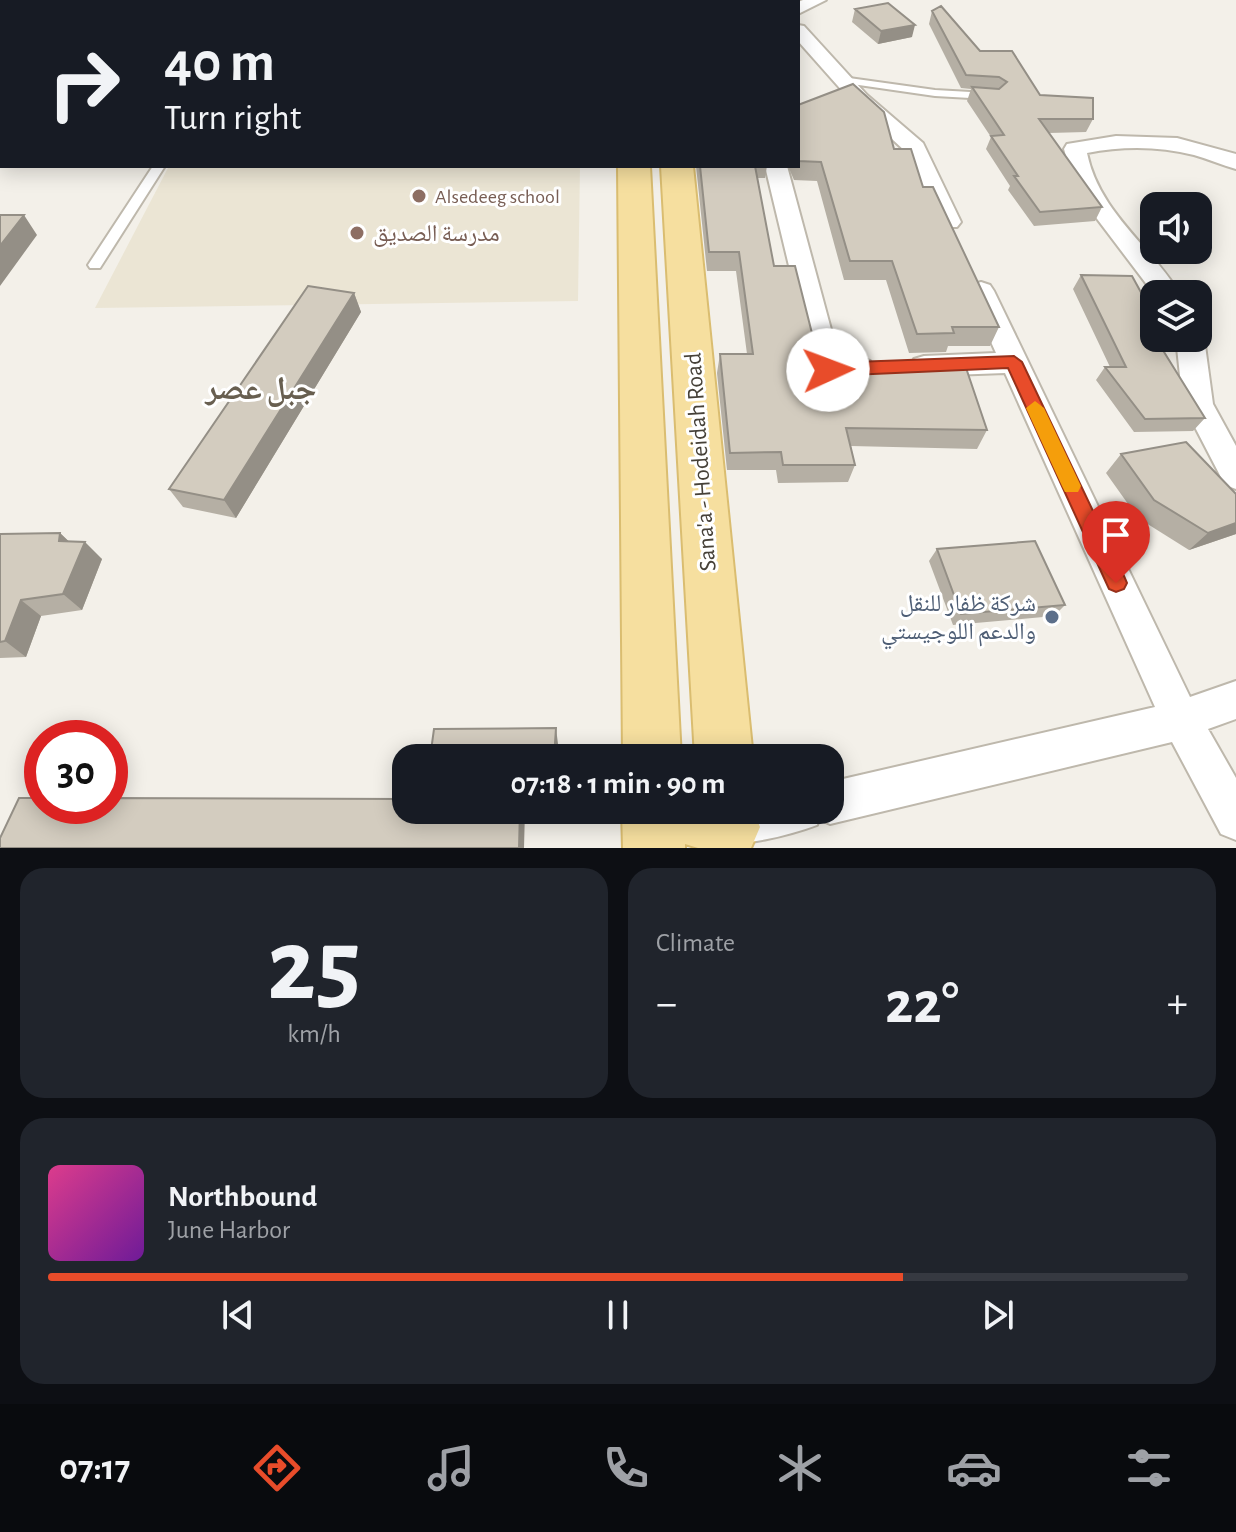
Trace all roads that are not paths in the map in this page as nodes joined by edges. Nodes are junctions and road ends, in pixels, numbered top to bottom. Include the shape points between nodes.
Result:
1 (800, 35) edge
2 (809, 59) edge
3 (842, 80) junction
4 (994, 96) edge
5 (1236, 162) edge
6 (158, 168) edge
7 (634, 168) edge
8 (677, 168) edge
9 (777, 168) edge
10 (95, 265) dead end
11 (1159, 280) edge
12 (1192, 352) edge
13 (1014, 362) junction
14 (1236, 476) edge
15 (1236, 700) edge
16 (1181, 720) junction
17 (652, 744) edge
18 (723, 744) edge
19 (844, 800) edge
20 (1236, 819) edge
21 (653, 824) edge
22 (654, 848) edge

1 - 2 street
2 - 3 street
3 - 4 lane
3 - 13 street via 915,148
5 - 11 street via 1145,140 1075,149 1086,193
6 - 10 lane
7 - 17 main road
8 - 18 main road, Sana'a - Hodeidah Road
9 - 13 street via 828,370
12 - 14 street via 1198,404
13 - 16 street
15 - 16 street
16 - 19 street
16 - 20 street
21 - 22 main road

